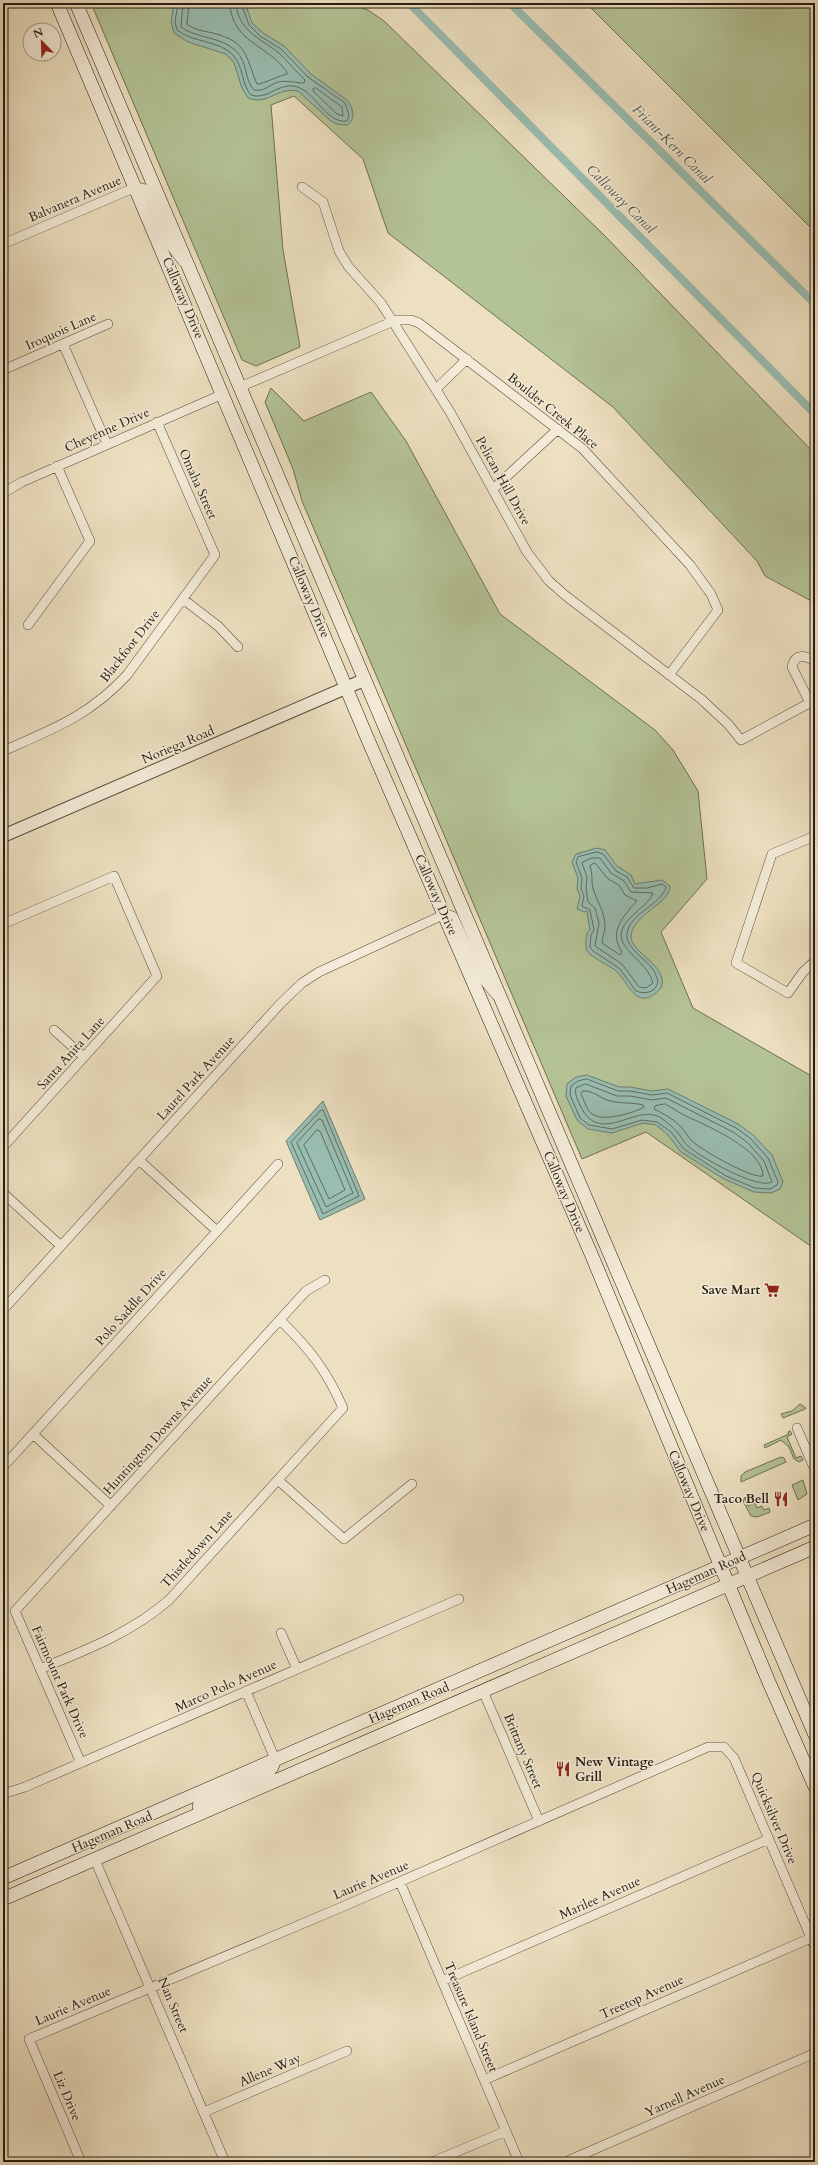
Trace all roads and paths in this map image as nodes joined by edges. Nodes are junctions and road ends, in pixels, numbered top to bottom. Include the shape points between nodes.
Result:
1 (57, 3) edge
2 (76, 3) edge
3 (94, 45) junction
4 (78, 52) junction
5 (136, 187) junction
6 (302, 187) dead end
7 (3, 244) edge
8 (191, 272) junction
9 (186, 305) junction
10 (393, 322) junction
11 (108, 324) dead end
12 (64, 344) junction
13 (467, 359) junction
14 (3, 370) edge
15 (240, 387) junction
16 (436, 389) junction
17 (223, 394) junction
18 (158, 422) junction
19 (558, 429) junction
20 (107, 444) junction
21 (57, 466) junction
22 (281, 483) junction
23 (493, 489) junction
24 (3, 493) edge
25 (215, 555) joint
26 (183, 600) junction
27 (28, 625) dead end
28 (238, 647) dead end
29 (815, 661) edge
30 (669, 675) junction
31 (364, 680) junction
32 (347, 688) junction
33 (812, 701) edge
34 (3, 751) edge
35 (3, 836) edge
36 (815, 836) edge
37 (445, 914) junction
38 (3, 924) edge
39 (815, 961) edge
40 (503, 1005) junction
41 (54, 1030) dead end
42 (84, 1057) junction
43 (3, 1147) edge
44 (139, 1160) junction
45 (278, 1164) dead end
46 (3, 1193) edge
47 (217, 1231) junction
48 (61, 1246) junction
49 (325, 1280) dead end
50 (3, 1310) edge
51 (280, 1320) junction
52 (797, 1428) dead end
53 (33, 1434) junction
54 (3, 1467) edge
55 (815, 1470) edge
56 (278, 1480) junction
57 (412, 1484) dead end
58 (111, 1506) junction
59 (815, 1525) edge
60 (815, 1547) edge
61 (740, 1557) junction
62 (722, 1566) junction
63 (748, 1576) junction
64 (729, 1584) junction
65 (459, 1598) dead end
66 (15, 1611) joint
67 (573, 1632) junction
68 (281, 1634) dead end
69 (40, 1669) junction
70 (297, 1669) junction
71 (246, 1691) junction
72 (483, 1691) junction
73 (400, 1707) junction
74 (815, 1734) edge
75 (724, 1747) joint
76 (275, 1759) junction
77 (81, 1763) junction
78 (306, 1768) junction
79 (815, 1787) edge
80 (3, 1794) edge
81 (186, 1800) junction
82 (539, 1821) junction
83 (176, 1824) junction
84 (769, 1839) junction
85 (95, 1860) junction
86 (3, 1878) edge
87 (400, 1882) junction
88 (3, 1899) edge
89 (811, 1938) junction
90 (815, 1947) edge
91 (442, 1982) junction
92 (151, 1988) junction
93 (29, 2039) joint
94 (347, 2051) dead end
95 (815, 2053) edge
96 (484, 2080) junction
97 (204, 2112) junction
98 (506, 2131) junction
99 (81, 2162) edge
100 (225, 2162) edge
101 (432, 2162) edge
102 (519, 2162) edge
103 (565, 2162) edge

1 - 4 main road, Calloway Drive
2 - 3 main road, Calloway Drive
3 - 4 main road
3 - 8 main road, Calloway Drive
4 - 5 main road, Calloway Drive
5 - 7 street, Balvanera Avenue
5 - 8 street via 145,189 151,198 170,245
5 - 9 main road, Calloway Drive
6 - 10 street, Pelican Hill Drive via 323,202 337,244 348,266 381,303
8 - 15 main road, Calloway Drive
9 - 15 main road via 200,321 225,377
9 - 17 main road, Calloway Drive
10 - 13 street, Boulder Creek Place via 404,319 419,323
10 - 15 street
10 - 16 street, Pelican Hill Drive
11 - 12 street, Iroquois Lane
12 - 14 street, Iroquois Lane
12 - 20 street
13 - 16 street
13 - 19 street, Boulder Creek Place
15 - 22 main road, Calloway Drive
16 - 23 street, Pelican Hill Drive
17 - 18 street, Cheyenne Drive
17 - 22 main road via 231,396 237,402 260,458
17 - 32 main road, Calloway Drive
18 - 20 street, Cheyenne Drive
18 - 25 street, Omaha Street
19 - 23 street
19 - 30 street, Boulder Creek Place via 583,450 690,565 711,594 718,610
20 - 21 street, Cheyenne Drive
21 - 24 street, Cheyenne Drive
21 - 27 street via 90,541
22 - 31 main road, Calloway Drive
23 - 30 street, Pelican Hill Drive via 527,552 549,580
25 - 26 street, Blackfoot Drive
26 - 28 street via 218,626
26 - 34 street, Blackfoot Drive via 127,675 100,702 73,719
29 - 33 street via 800,656 793,662 792,667
30 - 33 street, Pelican Hill Drive via 715,711 741,740
31 - 32 street, Noriega Road
31 - 40 main road, Calloway Drive
32 - 35 street, Noriega Road
32 - 37 main road, Calloway Drive
36 - 39 street via 772,854 736,963 788,993 803,972
37 - 40 street via 453,916 481,977
37 - 44 street, Laurel Park Avenue via 334,963 302,983
37 - 62 main road, Calloway Drive
38 - 42 street, Santa Anita Lane via 114,876 157,976
40 - 61 main road, Calloway Drive
41 - 42 street
42 - 43 street, Santa Anita Lane
44 - 47 street
44 - 48 street, Laurel Park Avenue
45 - 47 street, Polo Saddle Drive
46 - 48 street
47 - 53 street, Polo Saddle Drive
48 - 50 street, Laurel Park Avenue
49 - 51 street, Huntington Downs Avenue via 306,1291
51 - 56 street, Thistledown Lane via 312,1353 333,1385 343,1408
51 - 58 street, Huntington Downs Avenue
52 - 55 street
53 - 54 street, Polo Saddle Drive
53 - 58 street
56 - 57 street via 344,1539
56 - 69 street, Thistledown Lane via 155,1612 125,1632
58 - 66 street, Huntington Downs Avenue
59 - 61 main road, Hageman Road
60 - 63 main road, Hageman Road
61 - 62 main road, Hageman Road
61 - 63 main road, Calloway Drive
62 - 64 main road, Calloway Drive
62 - 67 main road, Hageman Road
63 - 64 main road, Hageman Road
63 - 74 main road, Calloway Drive
64 - 72 main road, Hageman Road
64 - 79 main road, Calloway Drive
65 - 70 street, Marco Polo Avenue
66 - 69 street, Fairmount Park Drive
67 - 72 main road via 556,1645 487,1677
67 - 73 main road, Hageman Road
68 - 70 street
69 - 77 street, Fairmount Park Drive
70 - 71 street, Marco Polo Avenue
71 - 76 street
71 - 77 street, Marco Polo Avenue
72 - 78 main road, Hageman Road
72 - 82 street, Brittany Street
73 - 76 main road, Hageman Road
73 - 78 main road via 376,1725 310,1755
75 - 82 street, Laurie Avenue via 708,1747
75 - 84 street, Quicksilver Drive via 734,1758
76 - 81 main road, Hageman Road
76 - 83 main road via 266,1774 200,1804
77 - 80 street, Marco Polo Avenue
78 - 83 main road, Hageman Road
81 - 85 main road via 162,1818 98,1848
81 - 86 main road, Hageman Road
82 - 87 street, Laurie Avenue
83 - 85 main road, Hageman Road
84 - 89 street, Quicksilver Drive
84 - 91 street, Marilee Avenue
85 - 88 main road, Hageman Road
85 - 92 street, Nan Street
87 - 91 street, Treasure Island Street
87 - 92 street, Laurie Avenue
89 - 90 street, Quicksilver Drive
89 - 96 street, Treetop Avenue
91 - 96 street, Treasure Island Street
92 - 93 street, Laurie Avenue
92 - 97 street, Nan Street
93 - 99 street, Liz Drive
94 - 97 street, Allene Way
95 - 103 street, Yarnell Avenue
96 - 98 street, Treasure Island Street
97 - 100 street, Nan Street
98 - 101 street
98 - 102 street, Treasure Island Street

